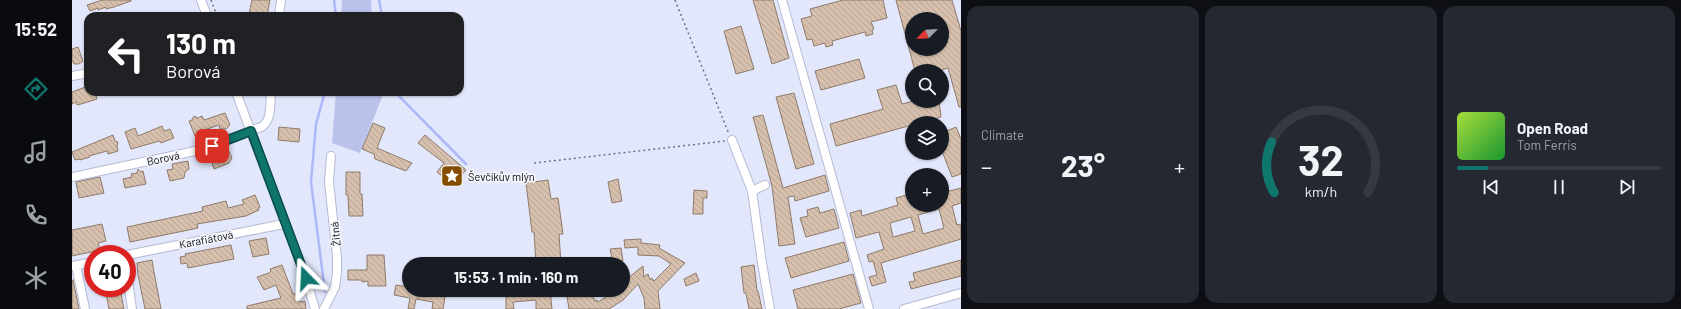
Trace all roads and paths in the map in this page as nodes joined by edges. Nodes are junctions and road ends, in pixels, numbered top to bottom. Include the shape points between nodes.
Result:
1 (201, 0) edge
2 (211, 0) edge
3 (281, 0) edge
4 (675, 0) edge
5 (782, 0) edge
6 (206, 12) edge
7 (216, 12) edge
8 (280, 12) edge
9 (84, 74) edge
10 (72, 76) edge
11 (238, 96) edge
12 (270, 96) edge
13 (251, 131) junction
14 (732, 140) junction
15 (331, 156) dead end
16 (534, 163) dead end
17 (72, 177) edge
18 (765, 185) dead end
19 (752, 192) junction
20 (284, 224) junction
21 (136, 253) edge
22 (84, 264) edge
23 (74, 266) edge
24 (961, 293) edge
25 (130, 297) edge
26 (909, 308) edge
27 (85, 309) edge
28 (132, 309) edge
29 (315, 309) edge
30 (324, 309) edge
31 (770, 309) edge
32 (869, 309) edge

1 - 6 street
2 - 7 path
3 - 8 street
4 - 14 path
5 - 32 street
9 - 10 street
11 - 13 street
12 - 13 street via 267,123
13 - 17 street, Borová via 200,150
13 - 20 street
14 - 16 path
14 - 19 street
15 - 30 street, Žitná via 329,182 337,272 335,286
18 - 19 street
19 - 31 street
20 - 21 street, Karafiátová
20 - 29 street via 306,278
22 - 23 street
23 - 27 street
24 - 26 street
25 - 28 street

